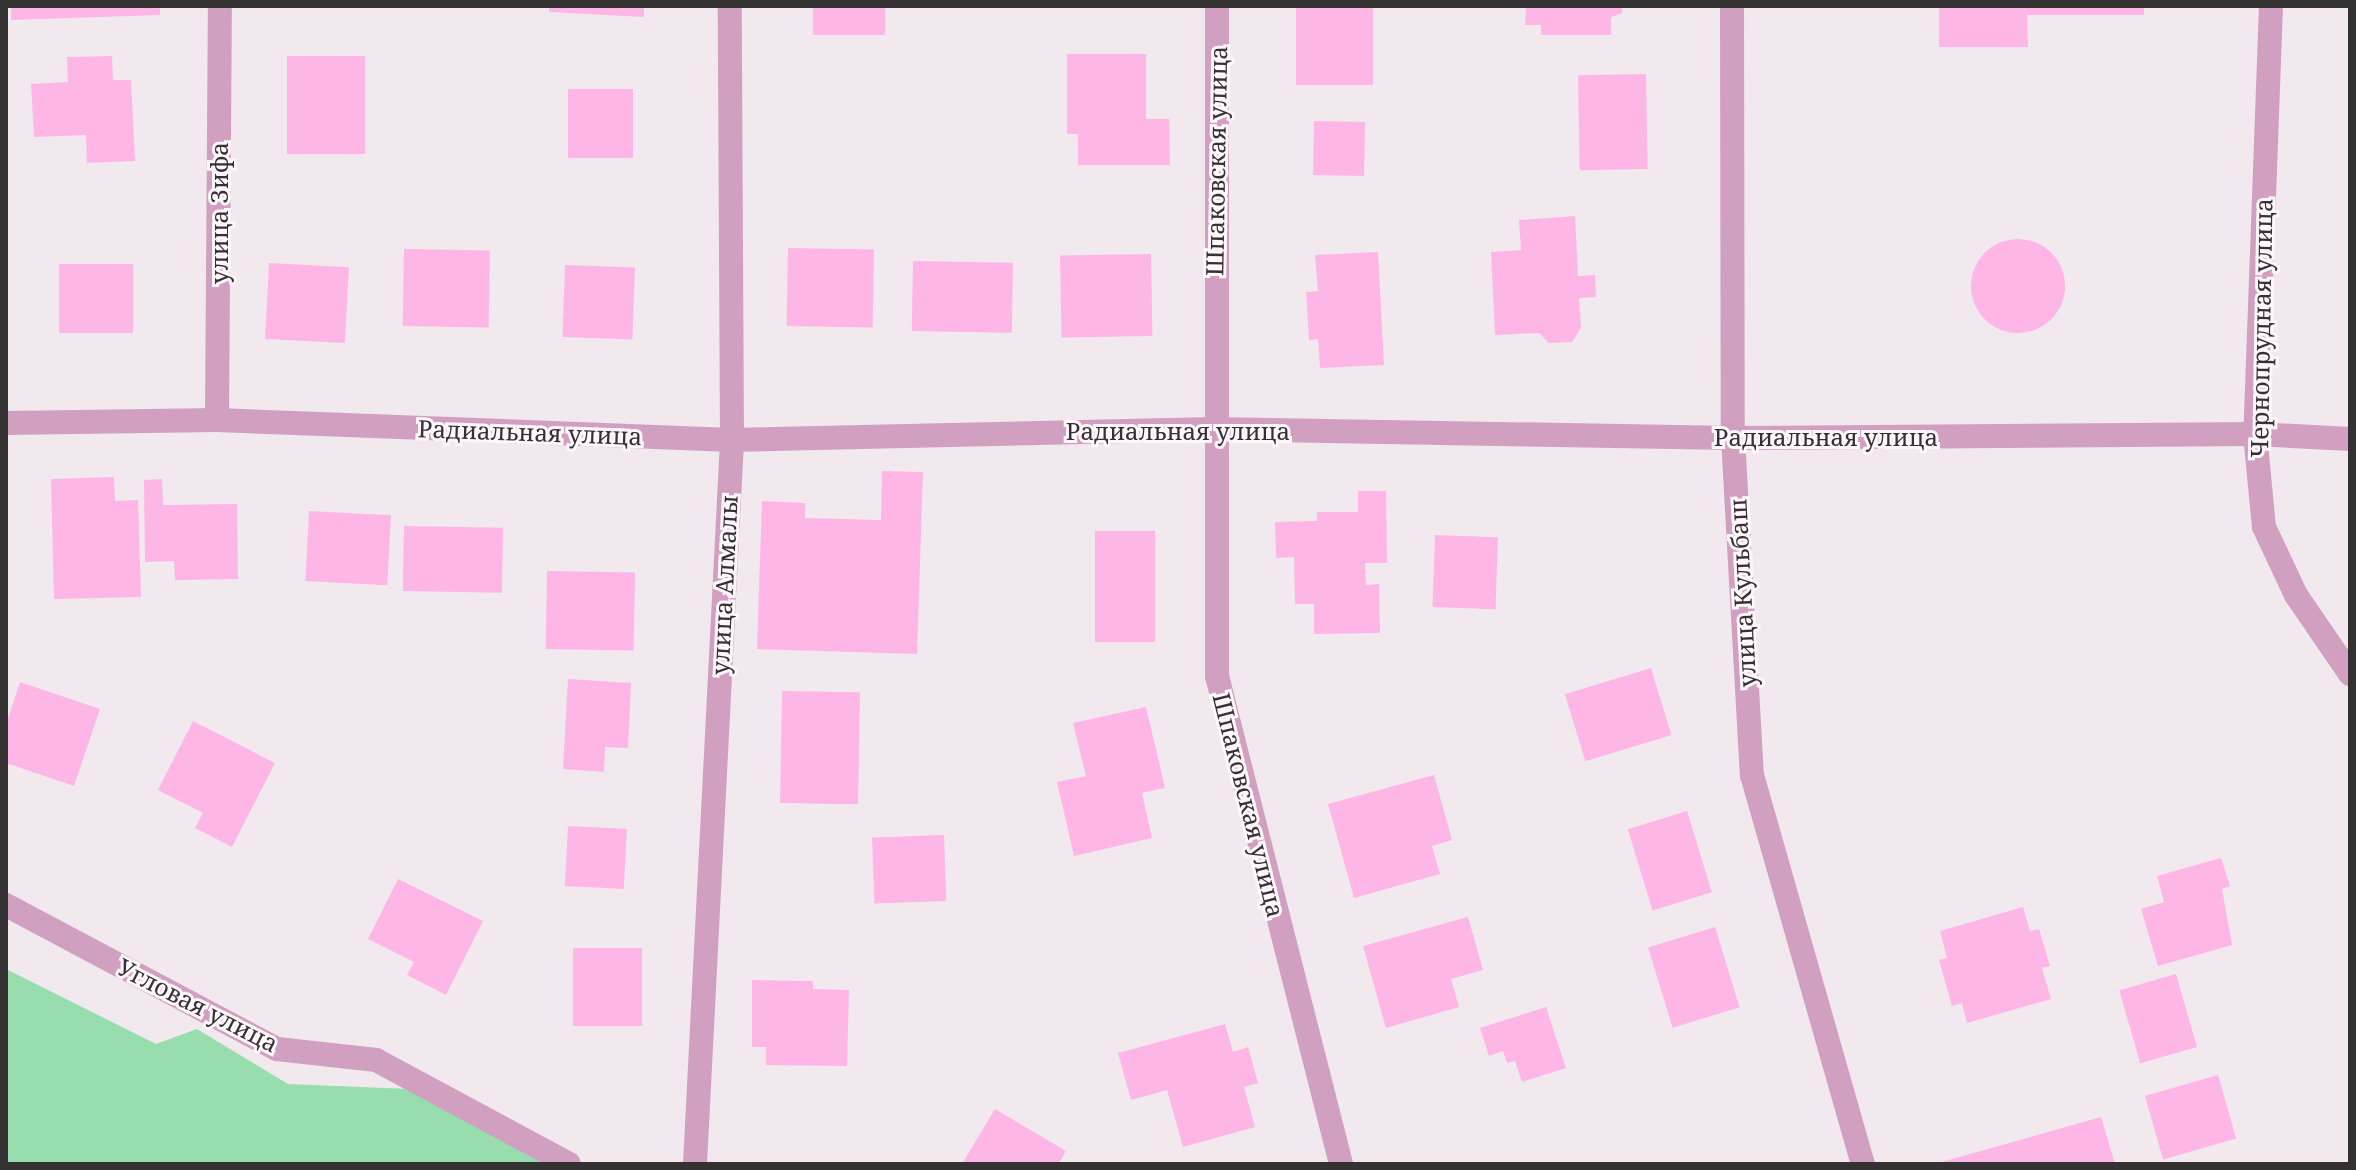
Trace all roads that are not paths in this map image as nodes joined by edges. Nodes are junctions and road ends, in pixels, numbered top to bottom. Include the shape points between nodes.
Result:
1 (220, 6) edge
2 (730, 6) edge
3 (1217, 6) edge
4 (1732, 6) edge
5 (2271, 6) edge
6 (217, 420) junction
7 (6, 423) edge
8 (1213, 429) junction
9 (2255, 434) junction
10 (1733, 438) junction
11 (2350, 439) edge
12 (732, 440) junction
13 (2350, 674) edge
14 (6, 905) edge
15 (569, 1164) edge
16 (695, 1164) edge
17 (1341, 1164) edge
18 (1863, 1164) edge

1 - 6 street, улица Зифа
2 - 12 street, улица Алмалы
3 - 8 street, Шпаковская улица
4 - 10 street, улица Кульбаш
5 - 9 street, Чернопрудная улица
6 - 7 street, Радиальная улица
6 - 12 street, Радиальная улица
8 - 10 street, Радиальная улица
8 - 12 street, Радиальная улица
8 - 17 street, Шпаковская улица via 1217,676
9 - 10 street, Радиальная улица
9 - 11 street, Радиальная улица
9 - 13 street, Чернопрудная улица via 2264,527 2296,595
10 - 18 street, улица Кульбаш via 1752,775
12 - 16 street, улица Алмалы
14 - 15 street, Угловая улица via 277,1049 376,1060

